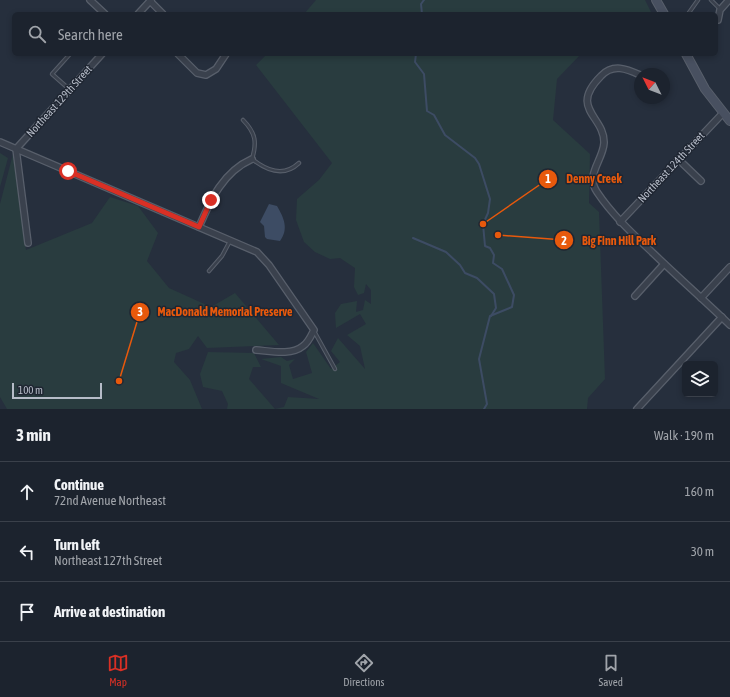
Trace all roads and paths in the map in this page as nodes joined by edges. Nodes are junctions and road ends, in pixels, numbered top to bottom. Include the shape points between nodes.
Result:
1 (90, 0) edge
2 (656, 0) edge
3 (698, 0) edge
4 (711, 0) edge
5 (729, 0) edge
6 (151, 1) edge
7 (720, 10) junction
8 (103, 12) edge
9 (140, 12) edge
10 (162, 12) edge
11 (663, 12) edge
12 (689, 12) edge
13 (718, 20) dead end
14 (68, 56) edge
15 (100, 56) edge
16 (180, 56) edge
17 (225, 56) edge
18 (687, 56) edge
19 (634, 72) edge
20 (70, 90) junction
21 (723, 113) junction
22 (243, 120) dead end
23 (730, 121) edge
24 (0, 142) edge
25 (16, 149) junction
26 (678, 159) junction
27 (252, 160) junction
28 (298, 163) dead end
29 (701, 181) dead end
30 (620, 222) junction
31 (199, 227) junction
32 (230, 240) junction
33 (28, 243) dead end
34 (664, 264) junction
35 (730, 267) edge
36 (209, 271) dead end
37 (635, 296) dead end
38 (701, 298) junction
39 (722, 317) junction
40 (730, 325) edge
41 (314, 330) junction
42 (256, 350) dead end
43 (335, 369) dead end
44 (637, 409) edge

1 - 8 street
2 - 11 main road
3 - 12 lane
4 - 7 lane
5 - 7 street
6 - 9 street
6 - 10 street
7 - 13 street
14 - 20 lane via 52,74
15 - 20 street, Northeast 129th Street
16 - 17 street via 197,73 206,75 216,69
18 - 21 main road via 705,89
19 - 30 street via 617,68 609,70 602,74 589,92 588,107 603,133 604,143 593,176 596,191
20 - 25 street, Northeast 129th Street
21 - 23 main road
21 - 26 street, Northeast 124th Street
22 - 27 lane via 255,135 256,145
24 - 25 street
25 - 31 street
25 - 33 street
26 - 29 street
26 - 30 street, Northeast 124th Street
27 - 28 lane via 273,172 286,170
27 - 31 street via 241,164 215,191
30 - 34 street
31 - 32 street
32 - 36 lane via 222,256
32 - 41 street via 257,252 264,258
34 - 37 street
34 - 38 street
35 - 38 street
38 - 39 street
39 - 40 street
39 - 44 street
41 - 42 street via 304,346 299,349 280,352
41 - 43 lane

